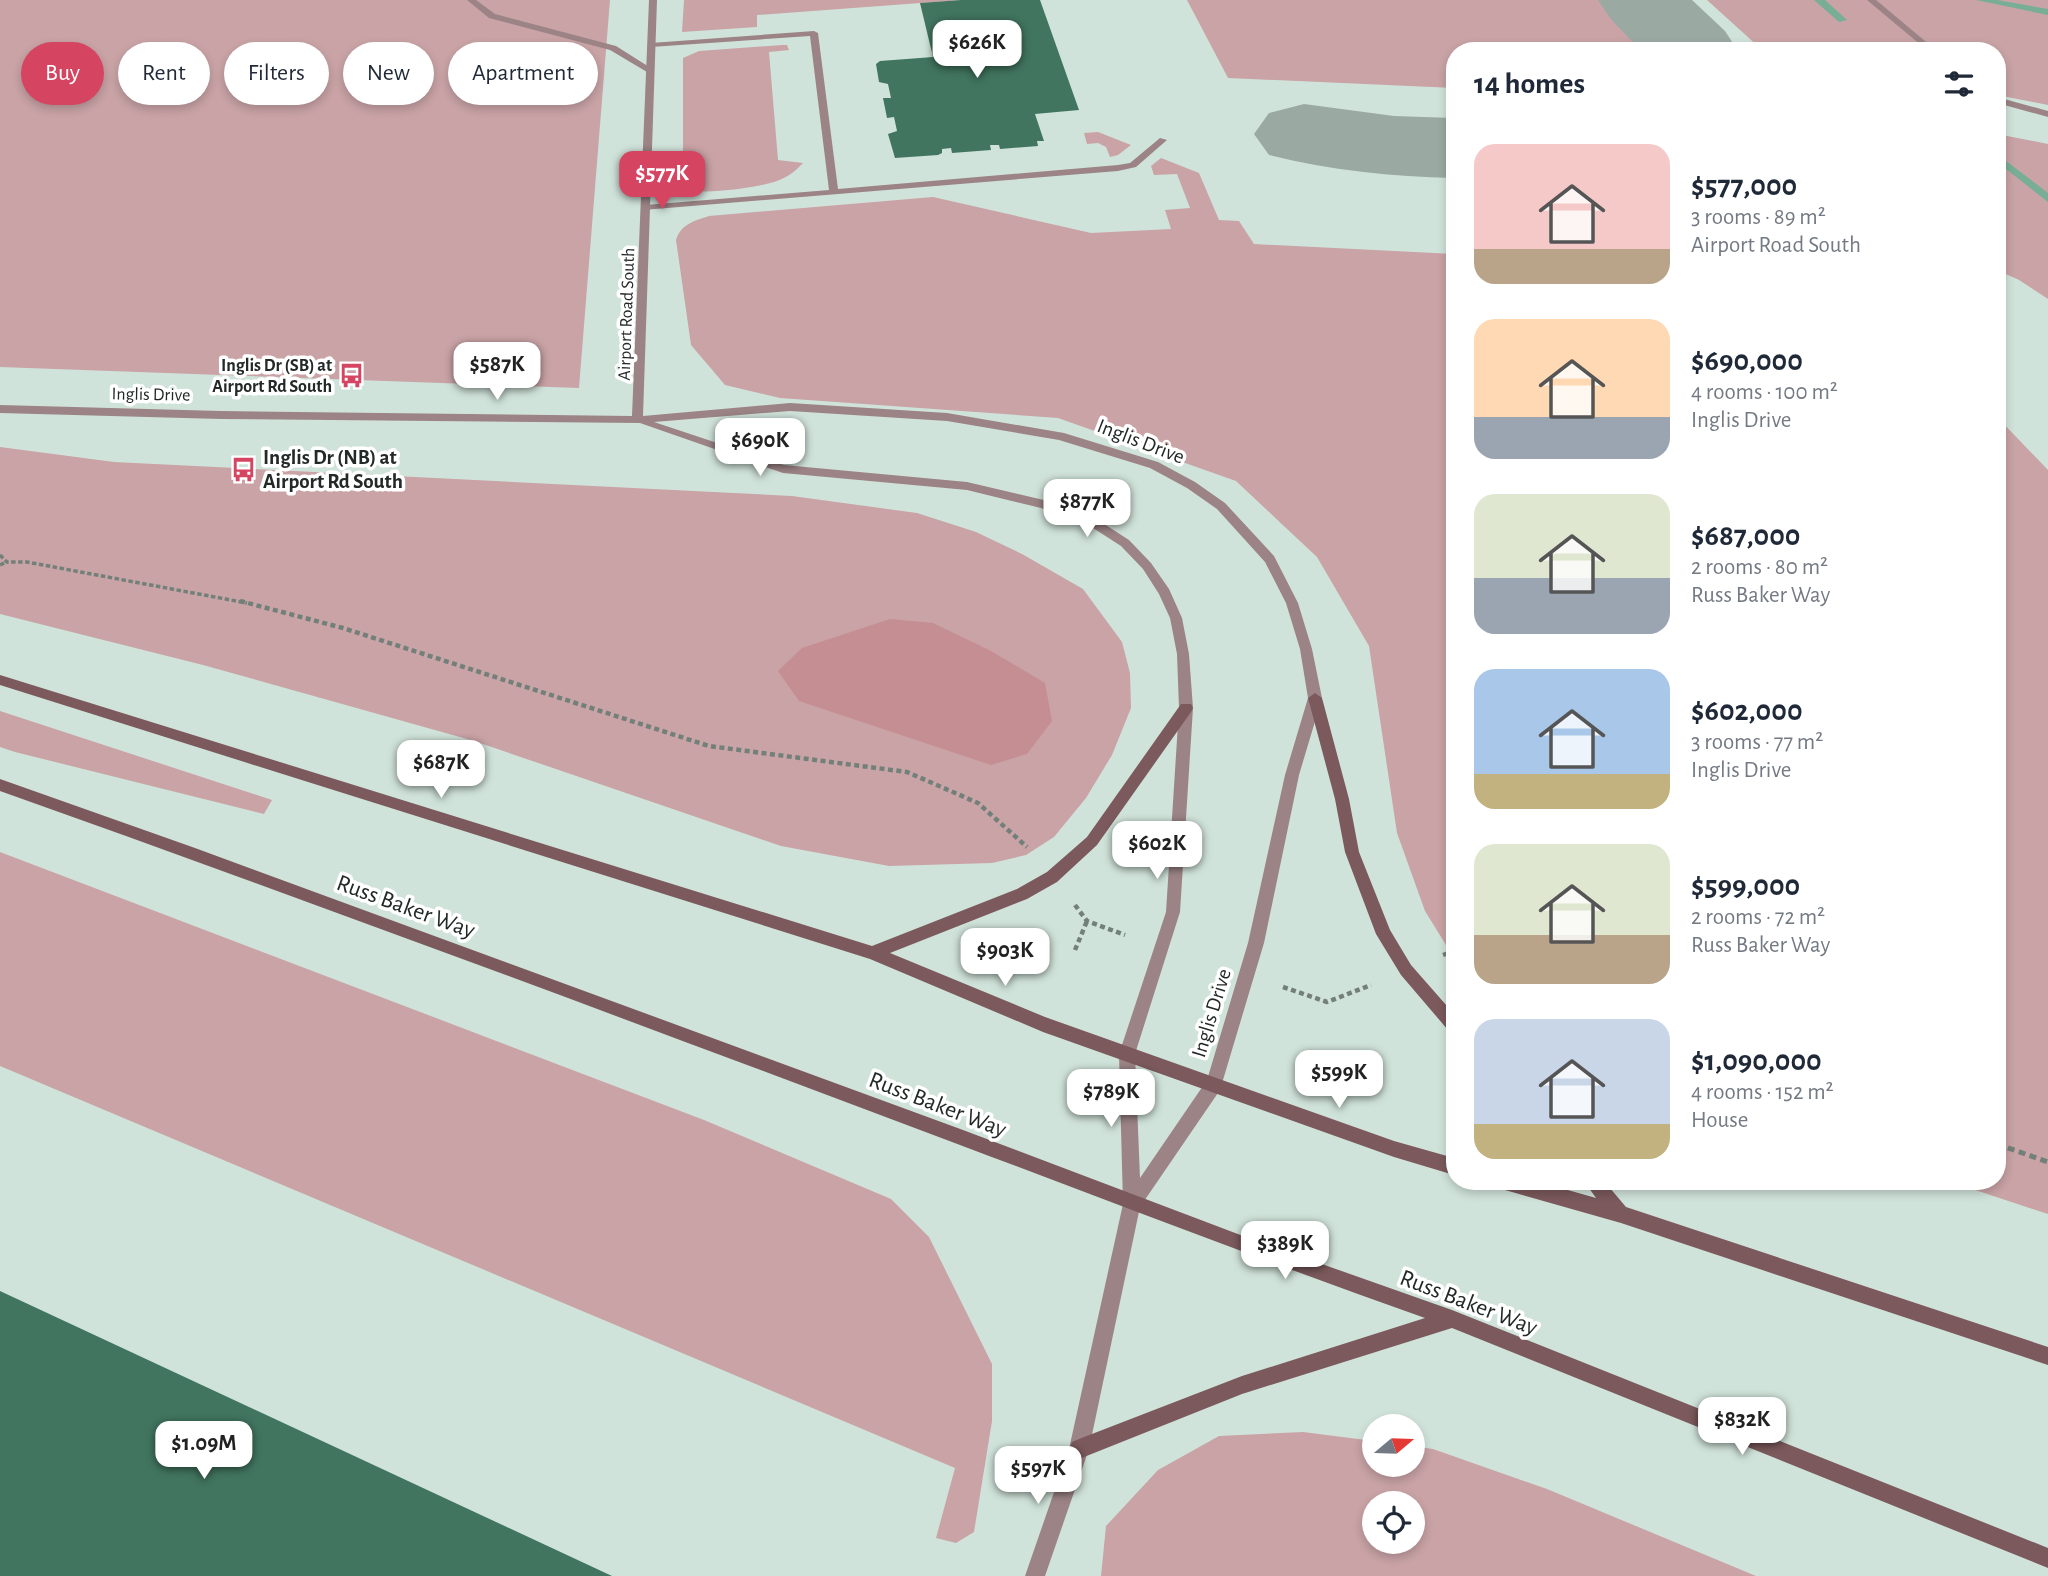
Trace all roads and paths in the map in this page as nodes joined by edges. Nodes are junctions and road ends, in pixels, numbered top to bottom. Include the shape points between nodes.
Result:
1 (471, 0) edge
2 (653, 0) edge
3 (1871, 0) edge
4 (1922, 42) edge
5 (651, 45) junction
6 (650, 70) junction
7 (1163, 140) dead end
8 (834, 192) junction
9 (646, 208) junction
10 (0, 409) edge
11 (637, 420) junction
12 (0, 555) edge
13 (7, 562) junction
14 (0, 565) edge
15 (0, 680) edge
16 (1315, 698) junction
17 (1186, 708) junction
18 (0, 785) edge
19 (1032, 852) dead end
20 (1077, 908) dead end
21 (1087, 922) junction
22 (1163, 947) junction
23 (1075, 950) dead end
24 (872, 953) junction
25 (1247, 975) junction
26 (1376, 983) dead end
27 (1446, 1016) edge
28 (1127, 1054) junction
29 (1214, 1084) junction
30 (2006, 1147) edge
31 (2048, 1162) edge
32 (1446, 1165) edge
33 (1537, 1190) edge
34 (1600, 1190) edge
35 (1132, 1204) junction
36 (1621, 1214) junction
37 (1452, 1320) junction
38 (2048, 1356) edge
39 (1079, 1449) junction
40 (2048, 1558) edge
41 (1035, 1576) edge

1 - 6 street via 492,16 613,48
2 - 5 street, Airport Road South
3 - 4 street
5 - 6 street, Airport Road South
5 - 8 street via 814,33
6 - 9 street, Airport Road South
7 - 8 street via 1127,167
8 - 9 street
9 - 11 street, Airport Road South
10 - 11 street, Inglis Drive
11 - 16 street, Inglis Drive via 790,407 947,417 1060,436 1154,465 1221,506 1270,559 1292,603
11 - 17 street, Inglis Drive via 783,468 986,489 1094,523 1125,543 1165,592 1183,654
12 - 13 path
13 - 14 path
13 - 19 path via 223,597 316,621 709,746 907,772 978,803
15 - 24 main road
16 - 25 street, Inglis Drive via 1292,775
16 - 27 main road via 1353,852 1384,934 1406,971
17 - 22 street, Inglis Drive via 1173,912
17 - 24 main road via 1092,841 1052,877 1022,894
18 - 35 main road, Russ Baker Way
20 - 21 path
21 - 22 path
21 - 23 path
22 - 28 street, Inglis Drive
24 - 28 main road
25 - 26 path via 1327,1002
25 - 29 street, Inglis Drive
28 - 29 main road
28 - 35 street, Inglis Drive
29 - 32 main road
29 - 35 street, Inglis Drive
30 - 31 path
33 - 36 main road
34 - 36 main road
35 - 37 main road, Russ Baker Way
35 - 39 street
36 - 38 main road
37 - 39 main road via 1242,1385
37 - 40 main road, Russ Baker Way
39 - 41 street

